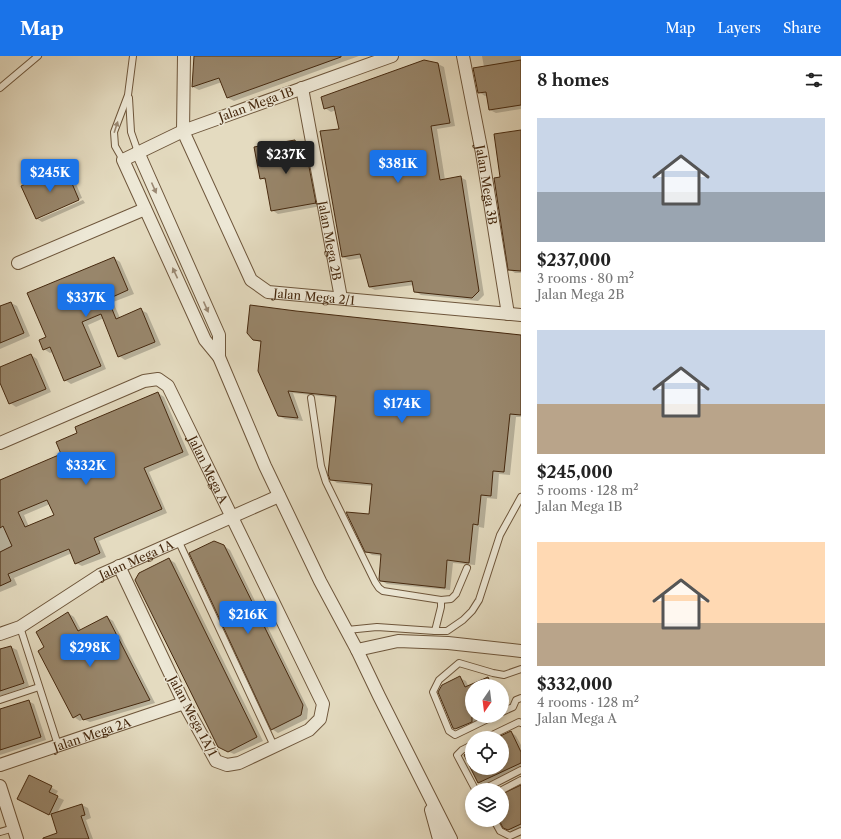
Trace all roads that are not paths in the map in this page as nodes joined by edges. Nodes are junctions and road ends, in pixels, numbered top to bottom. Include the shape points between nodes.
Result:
1 (38, 56) edge
2 (134, 56) edge
3 (184, 56) edge
4 (392, 56) edge
5 (463, 56) edge
6 (0, 88) edge
7 (302, 88) junction
8 (128, 95) junction
9 (182, 130) junction
10 (138, 152) junction
11 (123, 160) junction
12 (145, 209) junction
13 (18, 263) dead end
14 (341, 298) junction
15 (508, 314) junction
16 (521, 315) edge
17 (219, 357) junction
18 (311, 398) dead end
19 (0, 443) edge
20 (279, 496) junction
21 (521, 498) edge
22 (231, 516) junction
23 (178, 540) junction
24 (119, 566) junction
25 (467, 568) dead end
26 (441, 600) junction
27 (20, 627) junction
28 (347, 630) junction
29 (435, 631) junction
30 (0, 634) edge
31 (357, 650) junction
32 (521, 651) edge
33 (521, 669) edge
34 (39, 687) junction
35 (521, 698) edge
36 (0, 700) edge
37 (184, 703) junction
38 (509, 709) edge
39 (320, 719) joint
40 (480, 723) edge
41 (521, 723) edge
42 (500, 731) edge
43 (58, 745) junction
44 (274, 746) junction
45 (465, 748) edge
46 (0, 765) edge
47 (465, 770) edge
48 (521, 770) edge
49 (468, 775) edge
50 (521, 780) edge
51 (0, 786) edge
52 (509, 786) edge
53 (425, 787) junction
54 (498, 827) edge
55 (521, 831) edge
56 (0, 832) edge
57 (16, 833) edge
58 (439, 839) edge
59 (451, 839) edge

1 - 6 lane
2 - 8 lane
3 - 9 street
4 - 7 street, Jalan Mega 1B
5 - 15 street, Jalan Mega 3B via 482,153
7 - 9 street, Jalan Mega 1B
7 - 14 street, Jalan Mega 2B
8 - 10 lane via 131,132
11 -> 8 lane via 115,146 114,132
9 - 10 street, Jalan Mega 1B
9 - 14 street, Jalan Mega 2/1 via 251,280 268,292
10 - 11 street, Jalan Mega 1B
10 -> 17 street via 219,335
11 - 12 street
12 - 13 street
17 -> 12 street via 206,340
14 - 15 street, Jalan Mega 2/1
15 - 16 street, Jalan Mega 2/1
17 - 20 street
18 - 26 lane via 321,466 326,482 379,588 383,591
19 - 22 street, Jalan Mega A via 144,381 158,379 168,386
20 - 22 street, Jalan Mega 1A
20 - 28 street
21 - 29 lane via 500,536 479,600 472,611 447,631
22 - 23 street, Jalan Mega 1A
22 - 39 street, Jalan Mega A via 323,704
23 - 24 street, Jalan Mega 1A
23 - 44 lane
24 - 27 street, Jalan Mega 1A via 100,575
24 - 37 street, Jalan Mega 1A/1
25 - 26 lane via 456,594 451,600
26 - 29 lane
27 - 30 street, Jalan Mega 1A
27 - 34 lane
28 - 29 lane via 377,627
28 - 31 street
31 - 32 street via 398,641 448,643
31 - 53 street
33 - 40 lane via 504,675 459,663 439,680 434,692 449,731 455,735
34 - 36 lane
34 - 43 lane
35 - 38 lane
37 - 43 street, Jalan Mega 2A
37 - 44 street, Jalan Mega 1A/1 via 216,761 226,765 239,763
39 - 44 street, Jalan Mega 1A/1 via 309,730
41 - 42 lane
43 - 46 street, Jalan Mega 2A
45 - 47 lane via 457,755
48 - 49 lane via 482,790 475,789
50 - 52 lane
51 - 57 street
53 - 58 street
53 - 59 street
54 - 55 lane via 510,836
56 - 57 lane

